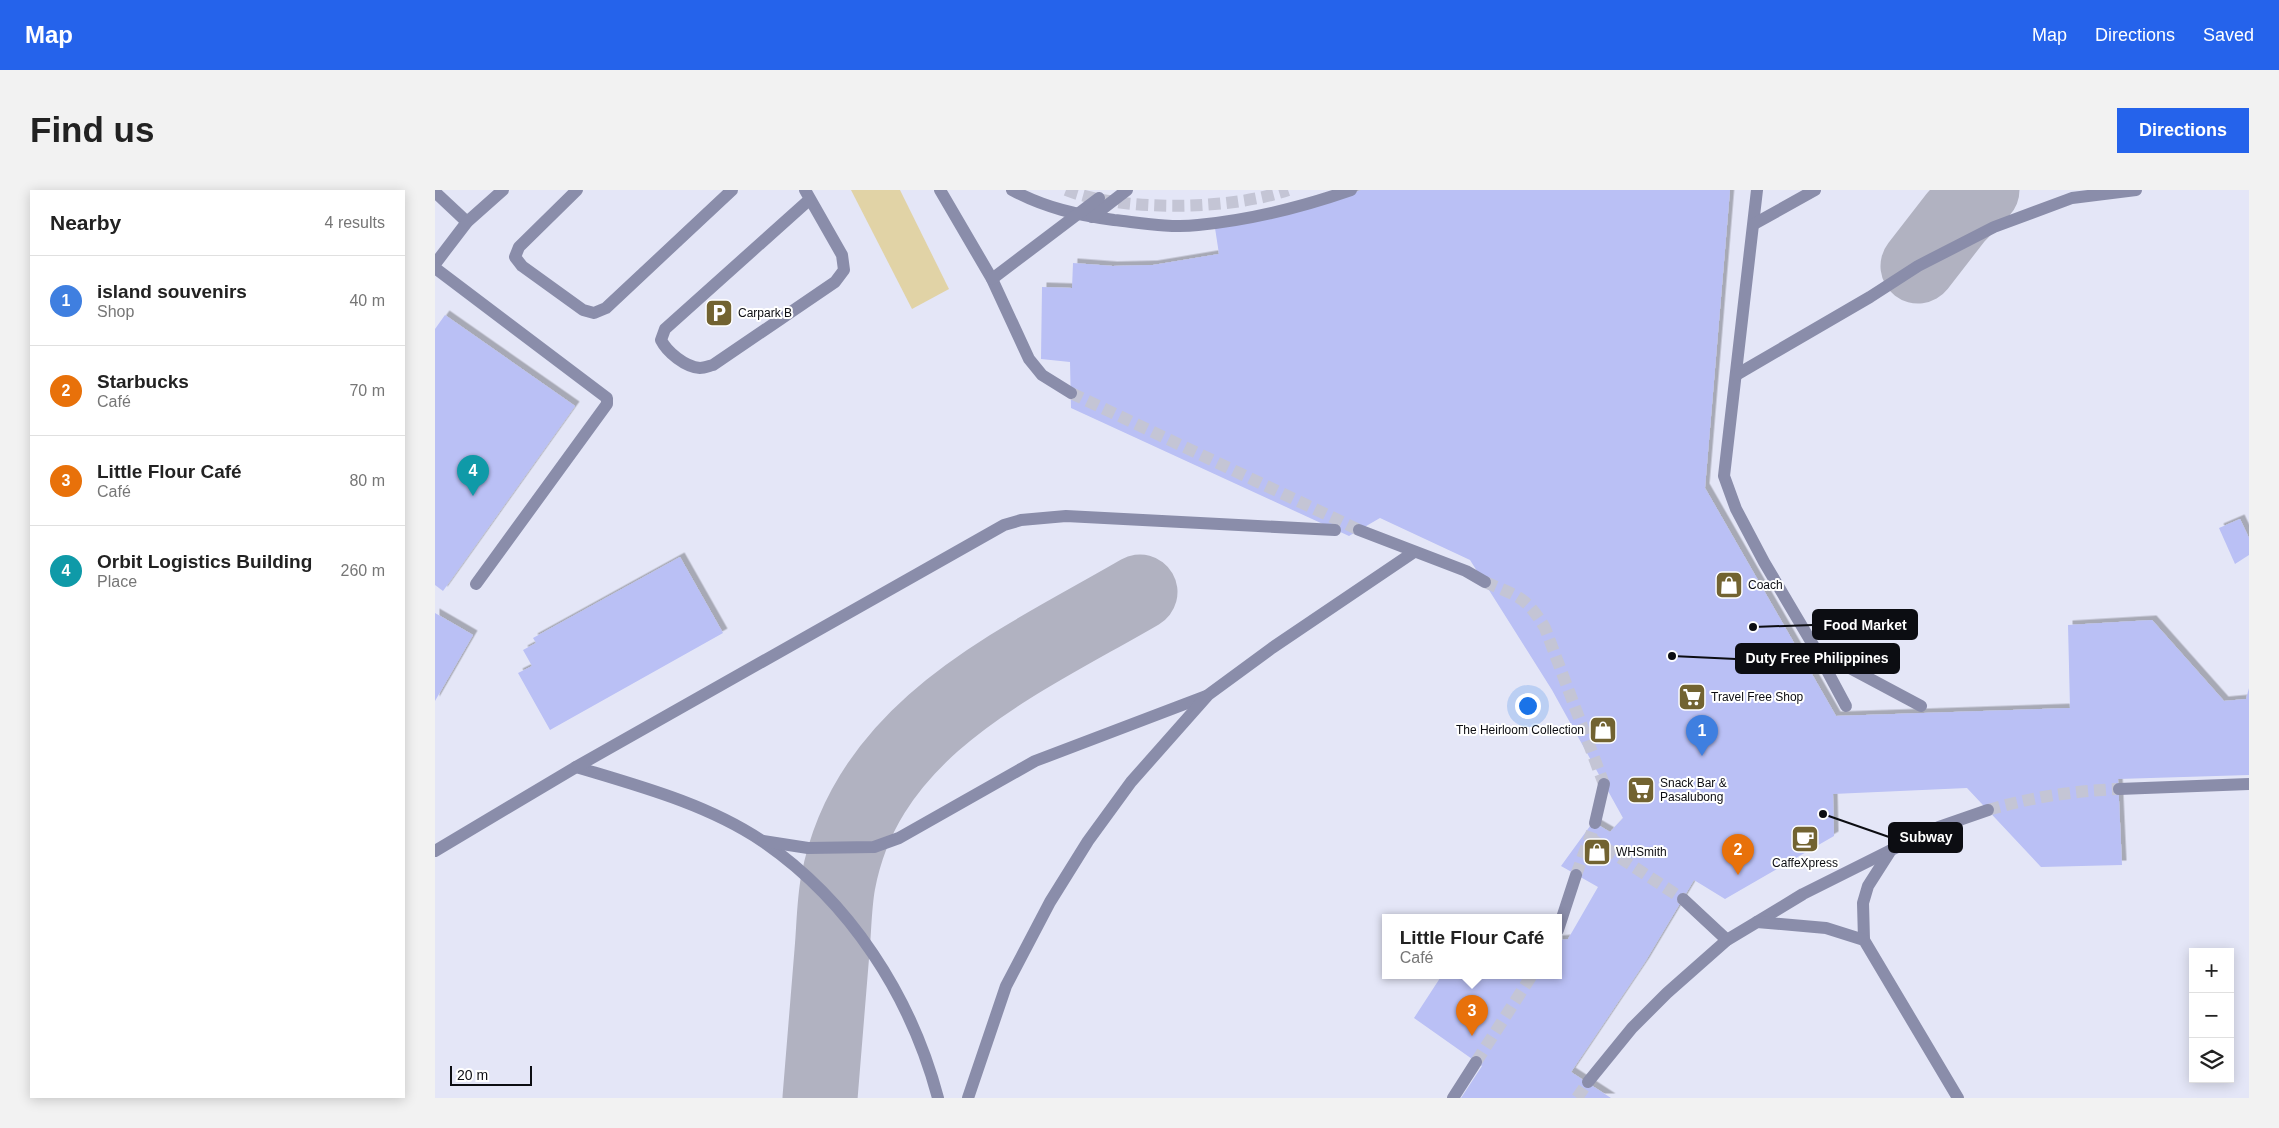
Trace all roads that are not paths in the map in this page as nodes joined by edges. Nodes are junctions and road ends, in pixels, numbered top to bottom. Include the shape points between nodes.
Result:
1 (503, 190) edge
2 (577, 190) edge
3 (732, 190) edge
4 (940, 190) edge
5 (1013, 190) edge
6 (1127, 190) edge
7 (1351, 190) edge
8 (1757, 190) edge
9 (1815, 190) edge
10 (2136, 190) edge
11 (435, 192) edge
12 (807, 195) edge
13 (1099, 198) dead end
14 (1092, 217) junction
15 (467, 222) junction
16 (1754, 224) junction
17 (435, 264) edge
18 (435, 268) edge
19 (992, 279) junction
20 (1736, 374) junction
21 (1071, 393) tunnel mouth
22 (1335, 530) dead end
23 (1359, 530) tunnel mouth
24 (1415, 552) junction
25 (1485, 582) tunnel mouth
26 (475, 584) dead end
27 (1816, 650) junction
28 (1208, 695) junction
29 (1846, 706) dead end
30 (1921, 706) dead end
31 (576, 767) junction
32 (1604, 784) tunnel mouth
33 (2249, 784) edge
34 (2119, 789) tunnel mouth
35 (1988, 810) tunnel mouth
36 (1595, 823) tunnel mouth
37 (761, 840) junction
38 (435, 850) edge
39 (1891, 850) junction
40 (1577, 875) tunnel mouth
41 (1683, 900) tunnel mouth
42 (1562, 921) edge
43 (1757, 922) junction
44 (1727, 940) junction
45 (1864, 940) junction
46 (1476, 1062) tunnel mouth
47 (1588, 1082) tunnel mouth
48 (938, 1098) edge
49 (968, 1098) edge
50 (1453, 1098) edge
51 (1958, 1098) edge

1 - 15 street
2 - 3 street via 519,247 515,257 522,266 577,306 594,313 606,308
4 - 19 street
5 - 14 street via 1048,206
6 - 14 street
7 - 14 street via 1313,203 1198,225 1166,226
8 - 16 street
9 - 16 street
10 - 20 street via 2072,198 1994,227 1918,266
11 - 15 street
12 - 12 street via 665,329 661,340 666,350 688,364 701,368 713,365 835,282 844,270 842,255
13 - 19 street
15 - 17 street
16 - 20 street
18 - 26 street via 607,398 607,404
19 - 21 street via 1029,359 1042,375
20 - 27 street via 1724,476 1736,509 1759,553
22 - 31 street via 1065,516 1004,525
23 - 24 street
24 - 25 street via 1466,571
24 - 28 street
27 - 29 street
27 - 30 street
28 - 37 street via 1035,761 899,838 874,847 809,848
28 - 49 street via 1131,782 1088,841 1050,902 1006,986
31 - 37 street via 682,800
31 - 38 street
32 - 36 street
33 - 34 street
35 - 39 street via 1939,827
37 - 48 street via 795,866 850,921 882,968 909,1018 933,1076
39 - 43 street via 1803,894
39 - 45 street via 1868,886 1863,903
40 - 42 street
41 - 44 street
43 - 44 street
43 - 45 street via 1826,928
44 - 47 street via 1632,1028
45 - 51 street
46 - 50 street

